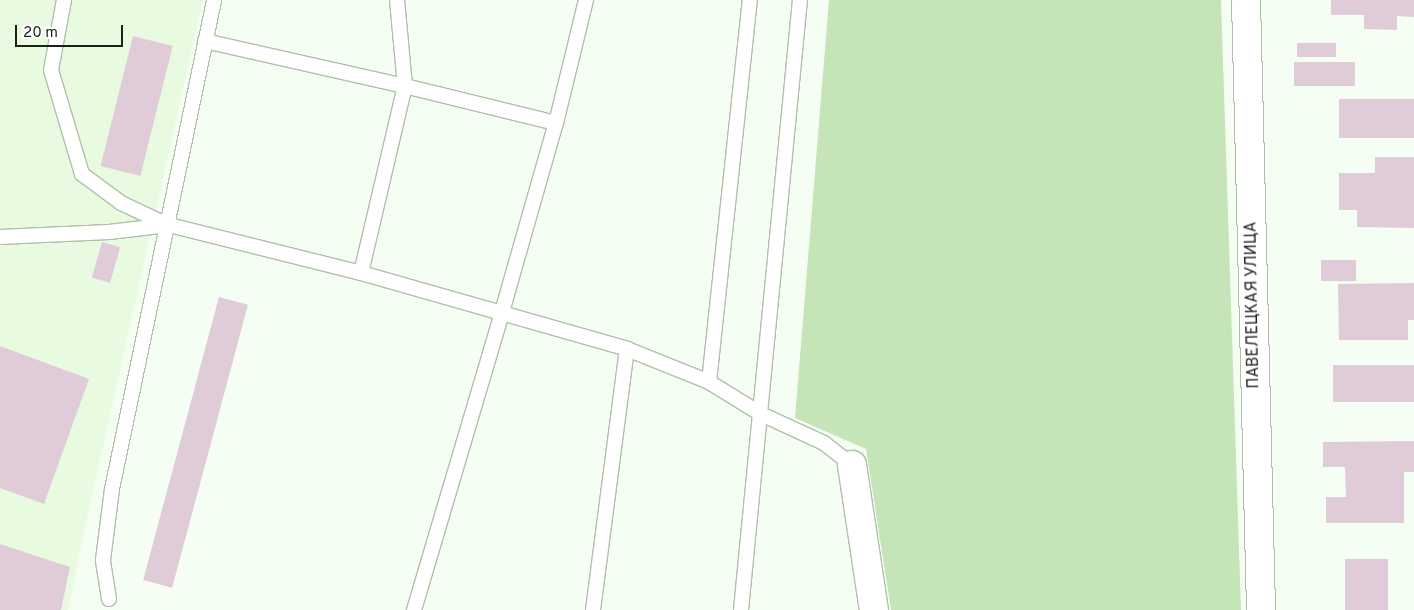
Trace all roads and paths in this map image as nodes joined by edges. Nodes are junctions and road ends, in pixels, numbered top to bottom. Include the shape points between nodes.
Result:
1 (64, 0) edge
2 (214, 0) edge
3 (397, 0) edge
4 (586, 0) edge
5 (750, 0) edge
6 (800, 0) edge
7 (1246, 0) edge
8 (204, 41) junction
9 (405, 86) junction
10 (556, 123) junction
11 (169, 226) junction
12 (0, 237) edge
13 (361, 273) junction
14 (502, 312) junction
15 (627, 349) junction
16 (709, 382) junction
17 (762, 414) junction
18 (852, 465) joint
19 (109, 599) dead end
20 (414, 610) edge
21 (593, 610) edge
22 (741, 610) edge
23 (874, 610) edge
24 (1261, 610) edge

1 - 11 lane via 51,70 82,174 120,203
2 - 8 lane
3 - 9 lane
4 - 10 lane
5 - 16 lane
6 - 17 lane
7 - 24 street, ПАВЕЛЕЦКАЯ УЛИЦА
8 - 9 lane
8 - 11 lane
9 - 10 lane
9 - 13 lane
10 - 14 lane
11 - 12 lane
11 - 13 lane
11 - 19 lane via 112,489 103,560
13 - 14 lane
14 - 15 lane
14 - 20 lane
15 - 16 lane
15 - 21 lane
16 - 17 lane
17 - 18 lane via 824,443
17 - 22 lane
18 - 23 street

